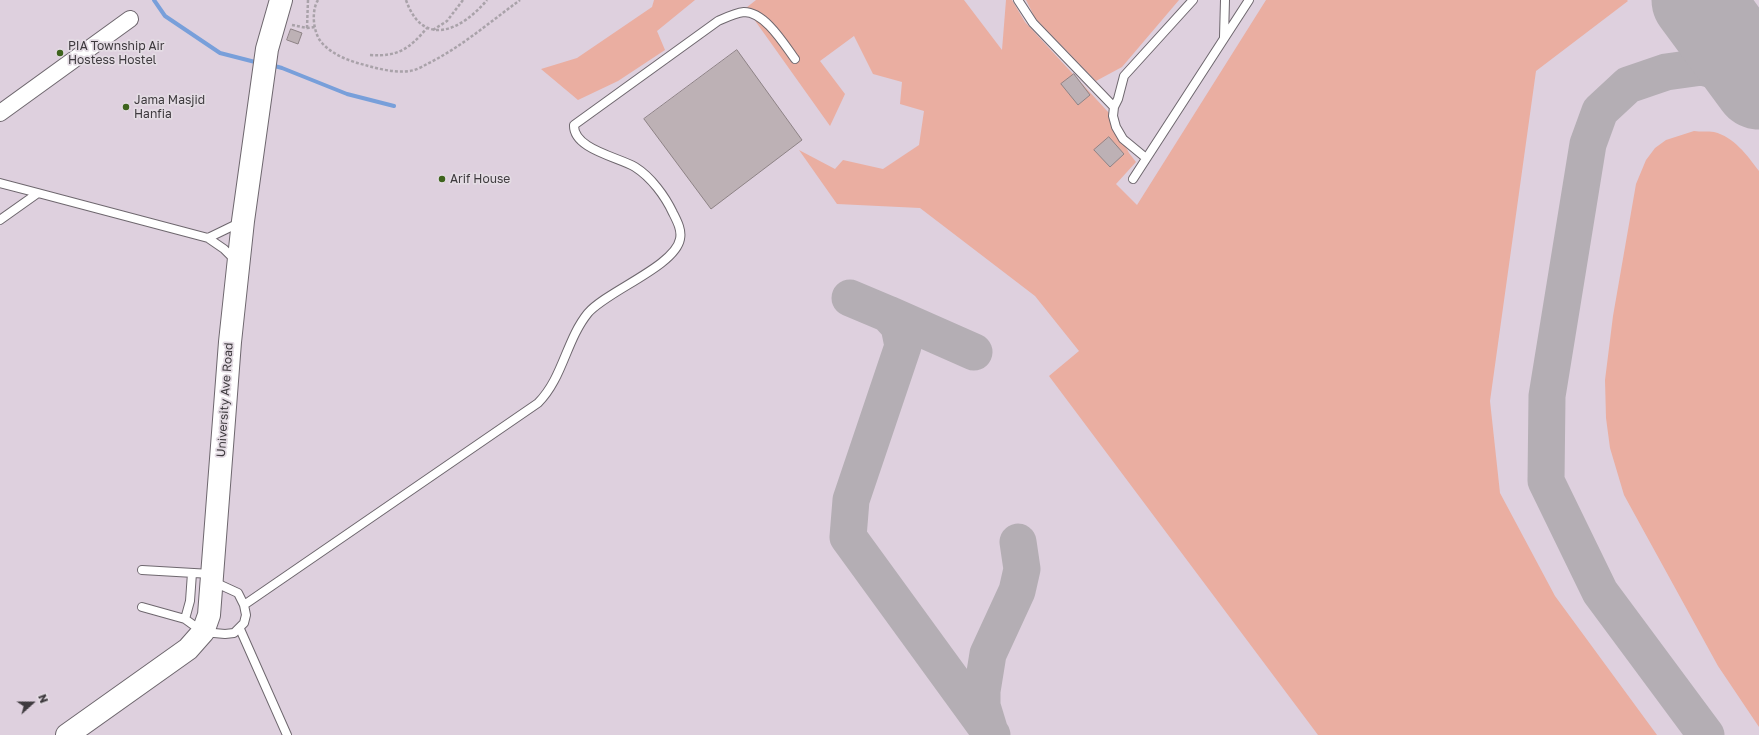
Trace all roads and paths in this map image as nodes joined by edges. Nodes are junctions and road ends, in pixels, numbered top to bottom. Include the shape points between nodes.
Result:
1 (281, 0) edge
2 (308, 0) edge
3 (318, 0) edge
4 (406, 0) edge
5 (463, 0) edge
6 (487, 0) edge
7 (520, 0) edge
8 (1018, 0) edge
9 (1193, 0) edge
10 (1225, 0) edge
11 (1249, 0) edge
12 (130, 19) dead end
13 (276, 20) junction
14 (315, 27) junction
15 (307, 28) junction
16 (427, 28) junction
17 (432, 30) junction
18 (1224, 38) junction
19 (370, 55) dead end
20 (795, 59) dead end
21 (1114, 107) junction
22 (0, 113) edge
23 (1146, 158) junction
24 (1133, 179) dead end
25 (0, 183) edge
26 (38, 193) junction
27 (0, 220) edge
28 (244, 221) junction
29 (208, 238) junction
30 (238, 264) junction
31 (142, 570) dead end
32 (205, 576) junction
33 (244, 605) junction
34 (142, 607) dead end
35 (185, 618) junction
36 (240, 629) junction
37 (203, 632) junction
38 (67, 735) edge
39 (287, 735) edge

1 - 13 street, University Ave Road
2 - 15 path
3 - 14 path via 314,13
4 - 16 path via 414,18
5 - 17 path via 447,21
6 - 17 path via 476,13 453,28
7 - 14 path via 441,57 412,71 383,70 339,57 321,42
8 - 21 lane via 1033,23
9 - 21 lane via 1124,76
10 - 18 lane
11 - 18 lane
12 - 22 street
13 - 15 path
13 - 28 street, University Ave Road via 266,59
14 - 15 path
16 - 17 path
16 - 19 path via 407,49 391,55
18 - 23 lane
20 - 33 lane via 775,31 761,18 746,12 734,14 718,21 574,125 574,131 580,141 635,168 660,192 679,224 679,244 666,259 591,310 577,329 553,383 538,403
21 - 23 lane via 1116,127 1123,140
23 - 24 lane
25 - 26 lane
26 - 27 lane
26 - 29 lane
28 - 29 lane
28 - 30 street, University Ave Road
29 - 30 lane via 224,249
30 - 32 street, University Ave Road
31 - 32 lane
32 - 33 lane via 238,593
32 - 35 lane via 190,601
32 - 37 street, University Ave Road via 209,615
33 - 36 lane via 246,615
34 - 35 lane
35 - 37 lane
36 - 37 lane via 225,634
36 - 39 lane
37 - 38 street, University Ave Road via 188,649

